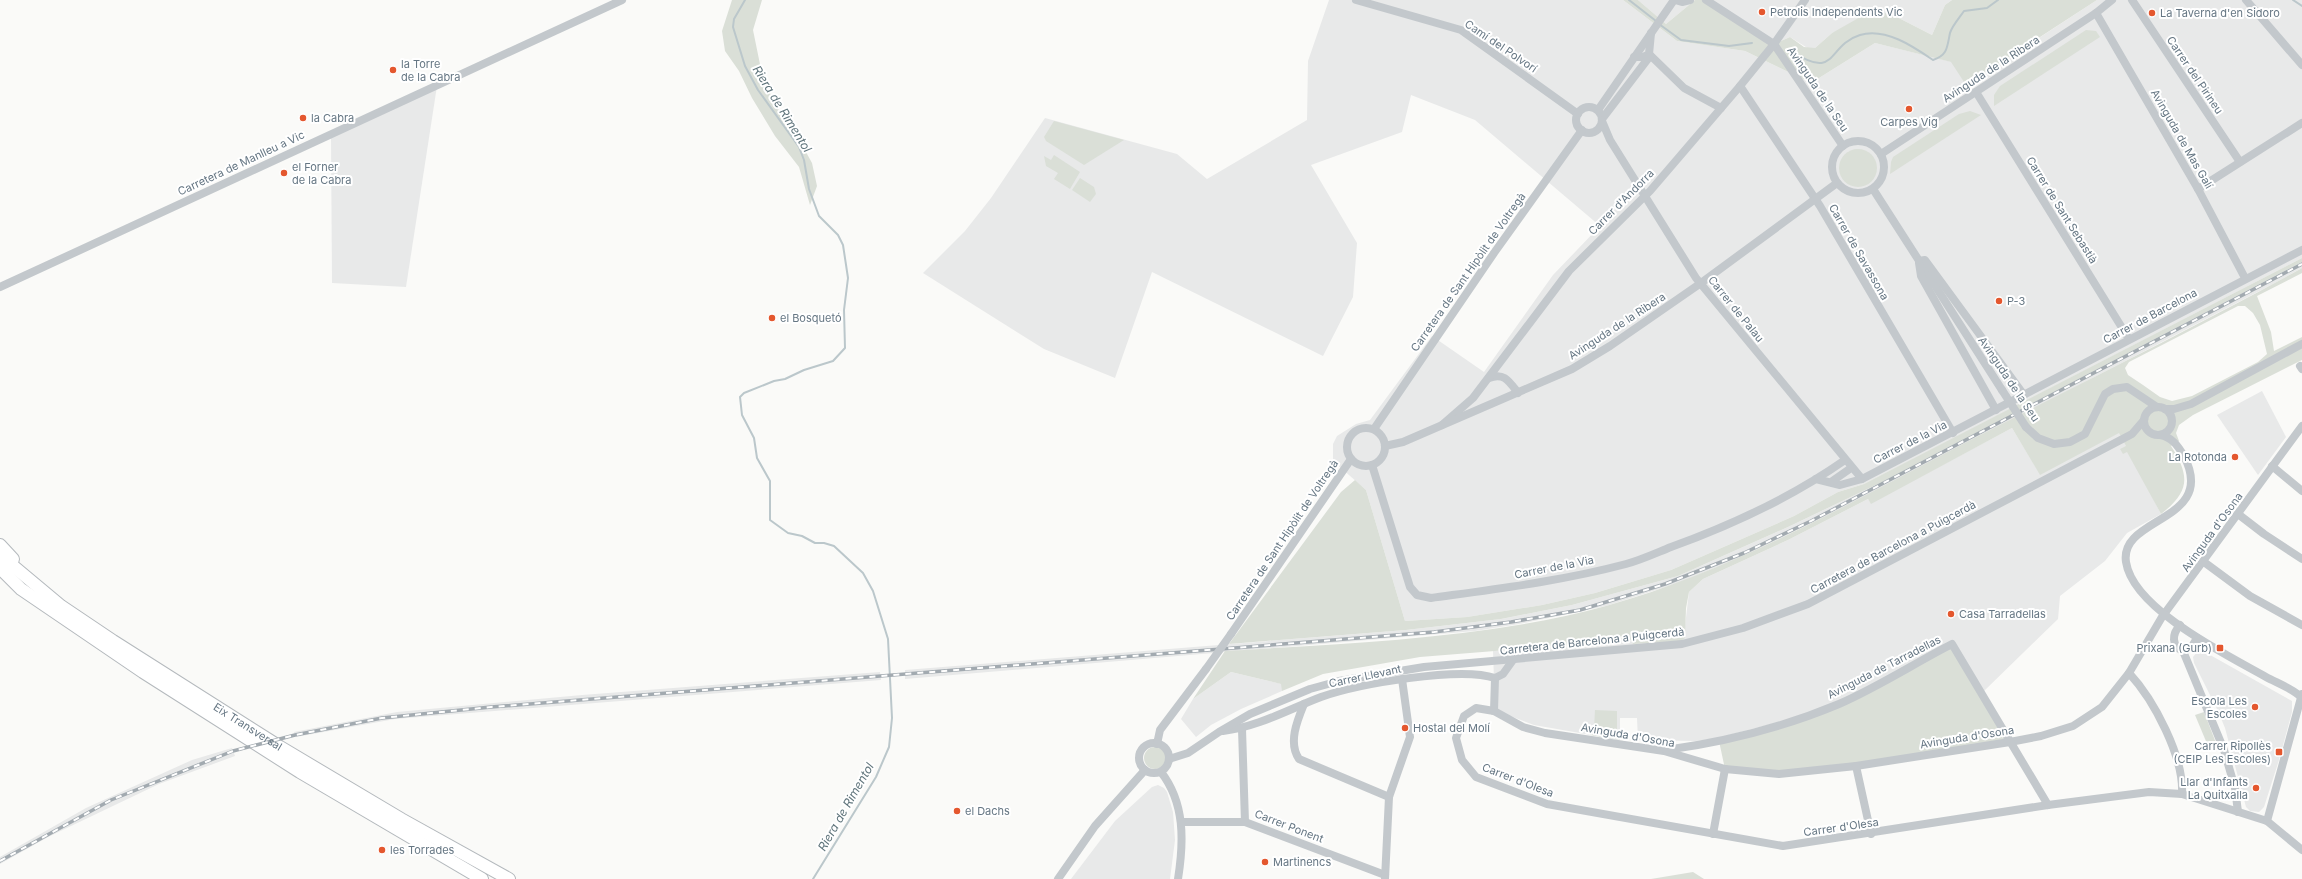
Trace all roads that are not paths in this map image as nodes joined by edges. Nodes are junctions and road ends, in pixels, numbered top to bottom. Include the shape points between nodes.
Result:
1 (622, 0) edge
2 (1356, 0) edge
3 (1675, 0) edge
4 (1690, 0) edge
5 (1706, 0) edge
6 (1806, 0) edge
7 (2112, 0) edge
8 (2132, 0) edge
9 (2246, 0) edge
10 (2096, 13) junction
11 (1651, 32) junction
12 (1774, 44) junction
13 (1650, 55) junction
14 (1634, 57) junction
15 (2302, 65) edge
16 (1740, 86) junction
17 (1976, 92) junction
18 (1721, 108) junction
19 (1598, 110) junction
20 (1578, 114) junction
21 (1602, 120) junction
22 (2302, 123) edge
23 (1582, 130) junction
24 (1597, 130) junction
25 (1610, 140) junction
26 (1843, 146) junction
27 (1881, 154) junction
28 (2240, 162) junction
29 (1837, 183) junction
30 (1873, 189) junction
31 (2198, 189) junction
32 (1645, 196) junction
33 (1816, 198) junction
34 (2302, 250) edge
35 (1919, 261) junction
36 (2245, 278) junction
37 (1701, 283) junction
38 (0, 287) edge
39 (2129, 339) junction
40 (2302, 344) edge
41 (1489, 378) junction
42 (1518, 393) junction
43 (2138, 393) junction
44 (2024, 396) junction
45 (2009, 403) joint
46 (2191, 404) junction
47 (2161, 408) junction
48 (1996, 410) junction
49 (2145, 418) junction
50 (1442, 425) junction
51 (2171, 425) junction
52 (2302, 426) edge
53 (1374, 429) junction
54 (1953, 433) junction
55 (2151, 433) junction
56 (2132, 434) junction
57 (2160, 435) junction
58 (2175, 443) junction
59 (1385, 446) junction
60 (1351, 459) junction
61 (1845, 460) junction
62 (1372, 465) junction
63 (2272, 466) junction
64 (1851, 468) junction
65 (1816, 479) junction
66 (1862, 479) junction
67 (1830, 482) junction
68 (2302, 491) edge
69 (2238, 514) junction
70 (0, 545) edge
71 (0, 555) edge
72 (2302, 559) edge
73 (2204, 562) junction
74 (0, 568) edge
75 (0, 574) edge
76 (38, 587) junction
77 (21, 589) junction
78 (2165, 614) junction
79 (2180, 625) junction
80 (2302, 625) edge
81 (2198, 638) junction
82 (2183, 651) junction
83 (1513, 660) junction
84 (2129, 673) junction
85 (1495, 678) junction
86 (1402, 679) junction
87 (2302, 696) edge
88 (1304, 704) junction
89 (1494, 711) junction
90 (1242, 729) junction
91 (1219, 732) junction
92 (2010, 742) junction
93 (1157, 744) junction
94 (1664, 751) junction
95 (1169, 759) junction
96 (1856, 766) junction
97 (1725, 769) junction
98 (1144, 770) junction
99 (1161, 772) junction
100 (2182, 794) junction
101 (1389, 797) junction
102 (2048, 805) junction
103 (2238, 812) junction
104 (2267, 821) junction
105 (1181, 822) junction
106 (1245, 822) junction
107 (1713, 834) junction
108 (1871, 834) junction
109 (2302, 850) edge
110 (1385, 877) edge
111 (482, 879) edge
112 (509, 879) edge
113 (1058, 879) edge
114 (1178, 879) edge

1 - 38 street, Carretera de Manlleu a Vic
2 - 20 street, Camí del Polvorí via 1461,30
3 - 4 street
3 - 11 street
5 - 12 street
6 - 12 street, Carrer d'Andorra
7 - 10 street, Avinguda de la Ribera
8 - 28 street, Carrer del Pirineu
9 - 15 street
10 - 17 street, Avinguda de la Ribera
10 - 31 street, Avinguda de Mas Galí
11 - 13 street
11 - 14 street
12 - 16 street, Carrer d'Andorra
12 - 26 street, Avinguda de la Seu
13 - 14 street
13 - 18 street via 1684,88
13 - 21 street
14 - 19 street
16 - 18 street, Carrer d'Andorra
16 - 33 street, Carrer de Savassona
17 - 27 street, Avinguda de la Ribera
17 - 39 street, Carrer de Sant Sebastià
18 - 32 street, Carrer d'Andorra
19 - 20 street via 1589,107
19 - 21 street
20 - 23 street via 1577,122
21 - 24 street
21 - 25 street, Carrer de Palau
22 - 28 street
23 - 24 street via 1590,133
23 - 53 street, Carretera de Sant Hipòlit de Voltregà
24 - 25 street, Carrer de Palau
25 - 32 street, Carrer de Palau
26 - 27 street via 1851,142 1868,143
26 - 29 street via 1832,162 1832,172
27 - 30 street via 1884,173
28 - 31 street
29 - 30 street via 1853,193 1863,194
29 - 33 street, Avinguda de la Ribera
30 - 35 street, Avinguda de la Seu
31 - 36 street, Avinguda de Mas Galí
32 - 37 street, Carrer de Palau
32 - 41 street, Carrer d'Andorra via 1569,272
33 - 37 street, Avinguda de la Ribera
33 - 54 street, Carrer de Savassona
34 - 36 street, Carrer de Barcelona
35 - 43 street, Avinguda de la Seu, bridge via 2026,427 2038,438 2054,444 2070,442 2085,434 2106,394 2113,388 2127,387
35 - 44 street, Avinguda de la Seu via 1925,260
35 - 48 street, Avinguda de la Seu via 1921,276
36 - 39 street, Carrer de Barcelona
37 - 42 street, Avinguda de la Ribera via 1572,369
37 - 61 street, Carrer de Palau
39 - 44 street, Carrer de Barcelona
40 - 46 street
41 - 42 street via 1496,375 1507,378
41 - 50 street, Carrer d'Andorra via 1473,398
42 - 50 street, Avinguda de la Ribera
43 - 47 street, Avinguda de la Seu
43 - 49 street
44 - 45 street, Carrer de Barcelona
45 - 48 street, Carrer de la Via
46 - 47 street via 2174,409
46 - 51 street
47 - 49 street via 2150,410
47 - 51 street via 2170,415
48 - 54 street, Carrer de la Via
49 - 55 street via 2146,428
49 - 56 street, Carretera de Barcelona a Puigcerdà
50 - 59 street, Avinguda de la Ribera via 1403,442
51 - 57 street via 2167,432
51 - 58 street
52 - 63 street, Avinguda d'Osona
53 - 59 street via 1382,436
53 - 60 street via 1361,428 1351,435 1347,447
54 - 66 street, Carrer de la Via
55 - 56 street, Carretera de Barcelona a Puigcerdà
55 - 57 street
56 - 83 street, Carretera de Barcelona a Puigcerdà via 1808,604 1743,628 1682,644
57 - 58 street via 2170,438
58 - 78 street via 2189,471 2190,484 2183,503 2170,516 2136,535 2126,553 2127,568 2135,583 2150,604
59 - 62 street via 1383,456
60 - 62 street via 1362,465
60 - 93 street, Carretera de Sant Hipòlit de Voltregà, bridge via 1231,634 1160,730
61 - 64 street, Carrer de Palau
61 - 65 street, Carrer de la Via
62 - 65 street, Carrer de la Via via 1410,588 1417,595 1431,598 1555,580 1626,564 1703,535
63 - 68 street
63 - 69 street, Avinguda d'Osona
64 - 66 street, Carrer de Palau
64 - 67 street
65 - 67 street, Carrer de la Via
66 - 67 street, Carrer de la Via via 1840,485
69 - 72 street
69 - 73 street, Avinguda d'Osona
70 - 76 highway
71 - 76 highway, Eix Transversal
73 - 78 street, Avinguda d'Osona
73 - 80 street via 2250,596
74 - 77 highway, Eix Transversal
75 - 77 highway
76 - 112 highway, Eix Transversal via 113,642 280,747
77 - 111 highway, Eix Transversal via 143,672 300,772
78 - 79 street
78 - 84 street, Avinguda d'Osona
79 - 81 street
79 - 82 street via 2173,639 2176,646
81 - 82 street via 2191,648
81 - 87 street
82 - 103 street via 2224,750 2235,788
83 - 85 street via 1503,674
83 - 91 street, Carretera de Barcelona a Puigcerdà via 1424,667 1339,680 1250,714
84 - 92 street, Avinguda d'Osona via 2102,707 2073,726
84 - 100 street via 2154,707 2167,734 2183,782
85 - 86 street, Carrer Llevant via 1482,674
85 - 89 street
86 - 88 street, Carrer Llevant via 1343,690
86 - 101 street via 1410,737
87 - 104 street
88 - 90 street, Carrer Llevant
88 - 101 street via 1297,720 1294,752 1299,759
89 - 94 street, Avinguda d'Osona via 1523,727 1545,733
89 - 107 street, Carrer d'Olesa via 1476,708 1464,716 1456,738 1462,760 1476,777 1547,804
90 - 91 street, Carrer Llevant
90 - 106 street
91 - 95 street, Carretera de Barcelona a Puigcerdà via 1188,752
92 - 94 street, Avinguda de Tarradellas via 1952,644 1840,703 1788,723 1712,743
92 - 96 street, Avinguda d'Osona
92 - 102 street
93 - 95 street via 1166,749
93 - 98 street via 1146,746 1141,752 1140,762
94 - 97 street, Avinguda d'Osona
95 - 99 street
96 - 97 street, Avinguda d'Osona via 1779,774
96 - 108 street
97 - 107 street
98 - 99 street
98 - 113 street via 1095,826
99 - 105 street via 1176,798
100 - 102 street, Carrer d'Olesa via 2149,792
100 - 103 street, Carrer d'Olesa
101 - 110 street
102 - 108 street, Carrer d'Olesa
103 - 104 street, Carrer d'Olesa
104 - 109 street, Carrer d'Olesa
105 - 106 street, Carrer Ponent
105 - 114 street
106 - 110 street, Carrer Ponent
107 - 108 street, Carrer d'Olesa via 1783,846

